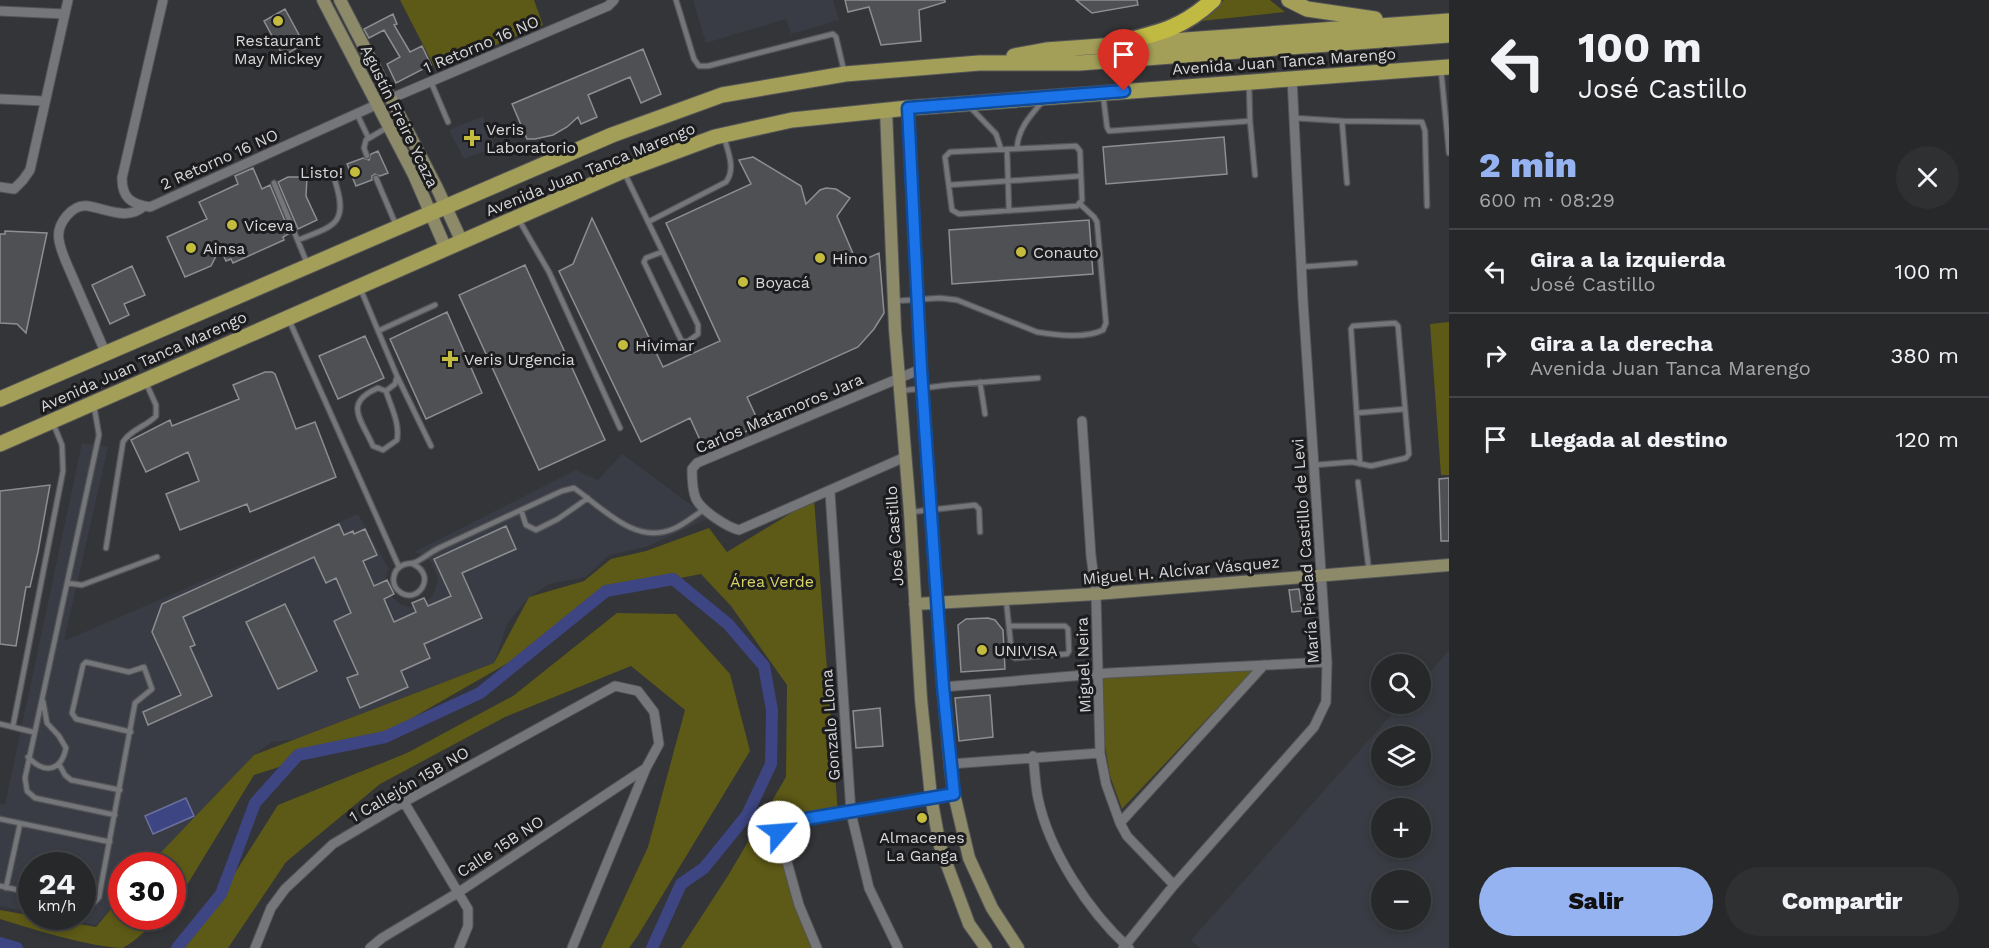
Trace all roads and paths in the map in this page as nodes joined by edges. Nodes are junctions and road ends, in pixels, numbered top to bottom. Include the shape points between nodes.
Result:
1 (68, 0) edge
2 (163, 0) edge
3 (323, 0) edge
4 (340, 0) edge
5 (614, 0) edge
6 (676, 0) edge
7 (1213, 0) edge
8 (1289, 0) edge
9 (0, 11) edge
10 (65, 14) junction
11 (1449, 19) edge
12 (1408, 24) junction
13 (1449, 35) edge
14 (1114, 45) junction
15 (979, 63) junction
16 (1445, 67) edge
17 (845, 74) junction
18 (1292, 78) junction
19 (1249, 81) junction
20 (431, 82) junction
21 (1103, 93) junction
22 (1045, 97) junction
23 (392, 98) junction
24 (0, 99) edge
25 (44, 101) junction
26 (965, 103) junction
27 (378, 104) junction
28 (908, 108) junction
29 (886, 110) junction
30 (357, 114) junction
31 (1294, 118) junction
32 (1250, 121) junction
33 (1342, 121) junction
34 (448, 122) dead end
35 (388, 127) junction
36 (724, 135) junction
37 (368, 137) junction
38 (1017, 148) junction
39 (1001, 149) junction
40 (1007, 149) junction
41 (1449, 153) edge
42 (367, 156) dead end
43 (623, 171) junction
44 (1255, 175) dead end
45 (1081, 176) junction
46 (376, 178) dead end
47 (335, 180) dead end
48 (1008, 182) junction
49 (274, 183) dead end
50 (1347, 183) dead end
51 (949, 185) junction
52 (0, 187) edge
53 (1080, 204) junction
54 (144, 206) junction
55 (1427, 206) dead end
56 (446, 208) junction
57 (1009, 211) junction
58 (430, 215) junction
59 (517, 217) junction
60 (648, 222) junction
61 (397, 229) junction
62 (298, 240) junction
63 (462, 242) junction
64 (446, 249) junction
65 (662, 252) junction
66 (1355, 263) dead end
67 (308, 265) junction
68 (1301, 267) junction
69 (359, 286) junction
70 (918, 298) junction
71 (894, 302) junction
72 (435, 305) dead end
73 (288, 318) junction
74 (378, 331) junction
75 (106, 354) junction
76 (921, 369) junction
77 (397, 376) junction
78 (1038, 378) dead end
79 (145, 381) junction
80 (980, 382) junction
81 (899, 384) junction
82 (923, 387) junction
83 (386, 391) junction
84 (0, 399) edge
85 (94, 403) junction
86 (1405, 409) junction
87 (1358, 413) junction
88 (985, 414) dead end
89 (52, 421) junction
90 (1082, 421) dead end
91 (620, 428) dead end
92 (0, 444) edge
93 (431, 446) dead end
94 (905, 457) junction
95 (1360, 464) junction
96 (1315, 465) junction
97 (1358, 482) dead end
98 (830, 492) junction
99 (588, 498) junction
100 (705, 509) junction
101 (521, 510) junction
102 (932, 510) junction
103 (910, 512) junction
104 (980, 532) dead end
105 (106, 548) dead end
106 (157, 557) dead end
107 (413, 564) junction
108 (1449, 565) edge
109 (399, 567) junction
110 (1369, 571) junction
111 (1323, 575) junction
112 (68, 583) junction
113 (1096, 594) junction
114 (1006, 599) junction
115 (937, 603) junction
116 (915, 604) junction
117 (1009, 626) junction
118 (1327, 662) junction
119 (1264, 665) junction
120 (1099, 674) junction
121 (943, 687) junction
122 (42, 699) junction
123 (0, 724) edge
124 (13, 726) junction
125 (33, 732) junction
126 (130, 732) junction
127 (1100, 753) junction
128 (1034, 756) junction
129 (28, 757) junction
130 (59, 764) junction
131 (950, 764) junction
132 (646, 768) junction
133 (120, 790) junction
134 (954, 794) junction
135 (931, 797) junction
136 (404, 802) junction
137 (851, 813) junction
138 (115, 815) junction
139 (0, 819) edge
140 (1120, 823) junction
141 (20, 824) junction
142 (110, 842) junction
143 (1174, 885) junction
144 (3, 887) edge
145 (18, 890) edge
146 (459, 892) junction
147 (96, 902) edge
148 (1125, 947) edge
149 (255, 948) edge
150 (370, 948) edge
151 (459, 948) edge
152 (572, 948) edge
153 (817, 948) edge
154 (898, 948) edge
155 (986, 948) edge
156 (1018, 948) edge

1 - 10 street
2 - 54 street, 2 Retorno 16 NO via 122,178 126,197
3 - 27 street, Agustín Freire Ycaza
4 - 23 street, Agustín Freire Ycaza
5 - 20 street, 1 Retorno 16 NO via 608,6
6 - 17 lane via 699,66 833,34
7 - 14 highway via 1177,27
8 - 12 main road via 1321,12
9 - 10 street
10 - 25 street
11 - 12 main road
12 - 14 main road
13 - 15 main road, Avenida Juan Tanca Marengo via 1079,63
14 - 15 main road via 1047,50
15 - 17 main road, Avenida Juan Tanca Marengo
16 - 18 main road, Avenida Juan Tanca Marengo
16 - 41 lane
17 - 56 main road, Avenida Juan Tanca Marengo via 722,95 612,135
18 - 19 main road, Avenida Juan Tanca Marengo
18 - 31 street, María Piedad Castillo de Levi
19 - 21 main road, Avenida Juan Tanca Marengo
19 - 32 lane
20 - 23 street, 1 Retorno 16 NO
20 - 34 lane
21 - 22 main road, Avenida Juan Tanca Marengo
21 - 32 lane via 1109,131
22 - 26 main road, Avenida Juan Tanca Marengo
22 - 38 lane via 1023,125
23 - 56 street, Agustín Freire Ycaza
24 - 25 street
25 - 52 street via 30,170 14,189
26 - 28 main road, Avenida Juan Tanca Marengo
26 - 39 lane via 996,134
27 - 30 street, 2 Retorno 16 NO
27 - 35 street, Agustín Freire Ycaza
28 - 29 main road, Avenida Juan Tanca Marengo
28 - 70 street
29 - 36 main road, Avenida Juan Tanca Marengo via 792,120
29 - 71 street, José Castillo
30 - 37 lane
30 - 54 street, 2 Retorno 16 NO via 150,207
31 - 33 lane
31 - 68 street, María Piedad Castillo de Levi
32 - 44 lane
33 - 50 lane
33 - 55 lane via 1422,122
35 - 37 lane
35 - 58 street, Agustín Freire Ycaza
36 - 43 main road, Avenida Juan Tanca Marengo
36 - 60 lane via 732,168 726,182
37 - 42 lane via 364,143
38 - 40 lane
38 - 45 lane via 1076,146 1080,151
39 - 40 lane
39 - 51 lane via 948,153 945,157
40 - 48 lane
43 - 59 main road, Avenida Juan Tanca Marengo
43 - 60 lane
45 - 48 lane
45 - 53 lane
46 - 61 lane
47 - 62 lane via 342,201 339,216 330,228
48 - 51 lane
48 - 57 lane
49 - 62 lane
51 - 57 lane via 951,208 956,213
53 - 57 lane
53 - 70 lane via 1096,222 1106,323 1098,333 1037,332 957,300
54 - 75 street via 128,214 84,205 69,213 58,237
56 - 58 main road, Avenida Juan Tanca Marengo
56 - 63 street, Agustín Freire Ycaza
58 - 61 main road, Avenida Juan Tanca Marengo
58 - 64 street, Agustín Freire Ycaza
59 - 63 main road, Avenida Juan Tanca Marengo
59 - 91 lane via 549,272
60 - 65 lane
61 - 67 main road, Avenida Juan Tanca Marengo
62 - 67 lane
63 - 64 main road, Avenida Juan Tanca Marengo
64 - 69 main road, Avenida Juan Tanca Marengo
65 - 65 lane via 698,325 698,334 687,342 681,340 644,262
66 - 68 lane
67 - 75 main road, Avenida Juan Tanca Marengo
68 - 96 street, María Piedad Castillo de Levi
69 - 73 main road, Avenida Juan Tanca Marengo
69 - 74 lane
70 - 71 lane
70 - 76 street
71 - 81 street, José Castillo
72 - 74 lane
73 - 79 main road, Avenida Juan Tanca Marengo
73 - 109 lane
74 - 77 lane
75 - 84 main road, Avenida Juan Tanca Marengo
76 - 81 street, Carlos Matamoros Jara
76 - 82 street
77 - 83 lane via 395,384
77 - 93 lane
78 - 80 lane
79 - 85 main road, Avenida Juan Tanca Marengo
79 - 105 lane via 156,405 156,416 123,442
80 - 82 lane
80 - 88 lane
81 - 82 lane
81 - 94 street, José Castillo
81 - 100 street, Carlos Matamoros Jara via 694,466 692,484 696,499
82 - 102 street
83 - 83 lane via 378,388 368,393 359,400 357,408 373,446 383,450 398,435
85 - 89 main road, Avenida Juan Tanca Marengo
85 - 112 lane via 99,435
86 - 87 lane
86 - 87 lane via 1397,324 1353,326
86 - 95 lane via 1410,450 1406,458 1371,466
87 - 95 lane
89 - 92 main road, Avenida Juan Tanca Marengo
89 - 124 lane via 62,445 63,471
90 - 113 street, Miguel Neira
94 - 98 street
94 - 103 street, José Castillo
95 - 96 lane
96 - 111 street, María Piedad Castillo de Levi
97 - 110 lane
98 - 100 street via 740,530
98 - 137 street, Gonzalo Llona
99 - 100 lane via 633,530 653,535 674,529
99 - 101 lane via 574,488
99 - 101 lane via 536,530 526,525
101 - 107 lane via 434,550
102 - 103 lane
102 - 104 lane via 977,506
102 - 115 street
103 - 116 street, José Castillo
106 - 112 lane via 82,585
107 - 109 lane
107 - 109 lane via 420,567 425,579 424,586 413,594 406,595 395,586 393,580
108 - 110 street, Miguel H. Alcívar Vásquez
110 - 111 street, Miguel H. Alcívar Vásquez
111 - 113 street, Miguel H. Alcívar Vásquez
111 - 118 street, María Piedad Castillo de Levi
112 - 122 lane
113 - 114 street, Miguel H. Alcívar Vásquez
113 - 120 street, Miguel Neira
114 - 115 street, Miguel H. Alcívar Vásquez
114 - 117 lane
115 - 116 street, Miguel H. Alcívar Vásquez
115 - 121 street
116 - 135 street, José Castillo
117 - 117 lane via 1011,653 1015,658 1069,651 1065,626
118 - 119 street
118 - 143 street, María Piedad Castillo de Levi via 1326,702 1317,722
119 - 120 street
119 - 140 street
120 - 121 street
120 - 127 street, Miguel Neira
121 - 131 street
122 - 125 lane
122 - 130 lane via 47,723 66,748
123 - 124 lane
124 - 125 lane
125 - 129 lane
126 - 126 lane via 135,703 152,689 144,667 129,672 86,662 73,716
126 - 133 lane
127 - 128 street
127 - 140 street, Miguel Neira
128 - 131 street
128 - 148 street via 1038,799 1061,858 1079,890
129 - 130 lane via 42,768
129 - 138 lane via 27,791 35,798
130 - 133 lane via 71,780
131 - 134 street
132 - 136 street, 1 Callejón 15B NO via 660,744 654,712 638,691 615,686
132 - 146 street, Calle 15B NO
132 - 152 street
133 - 138 lane
134 - 135 street
134 - 156 street via 969,858 992,909
135 - 137 street
135 - 155 street, José Castillo via 940,846 969,924
136 - 146 street
136 - 149 street, 1 Callejón 15B NO via 333,844 307,867 272,908
137 - 153 street via 788,822 779,831 799,905
137 - 154 street, Gonzalo Llona via 869,888
138 - 142 lane
139 - 141 lane
140 - 143 street, Miguel Neira via 1140,851
141 - 142 lane
141 - 144 lane
142 - 147 lane
143 - 148 street, María Piedad Castillo de Levi
144 - 145 lane
146 - 150 street, Calle 15B NO
146 - 151 street via 468,909 468,927

